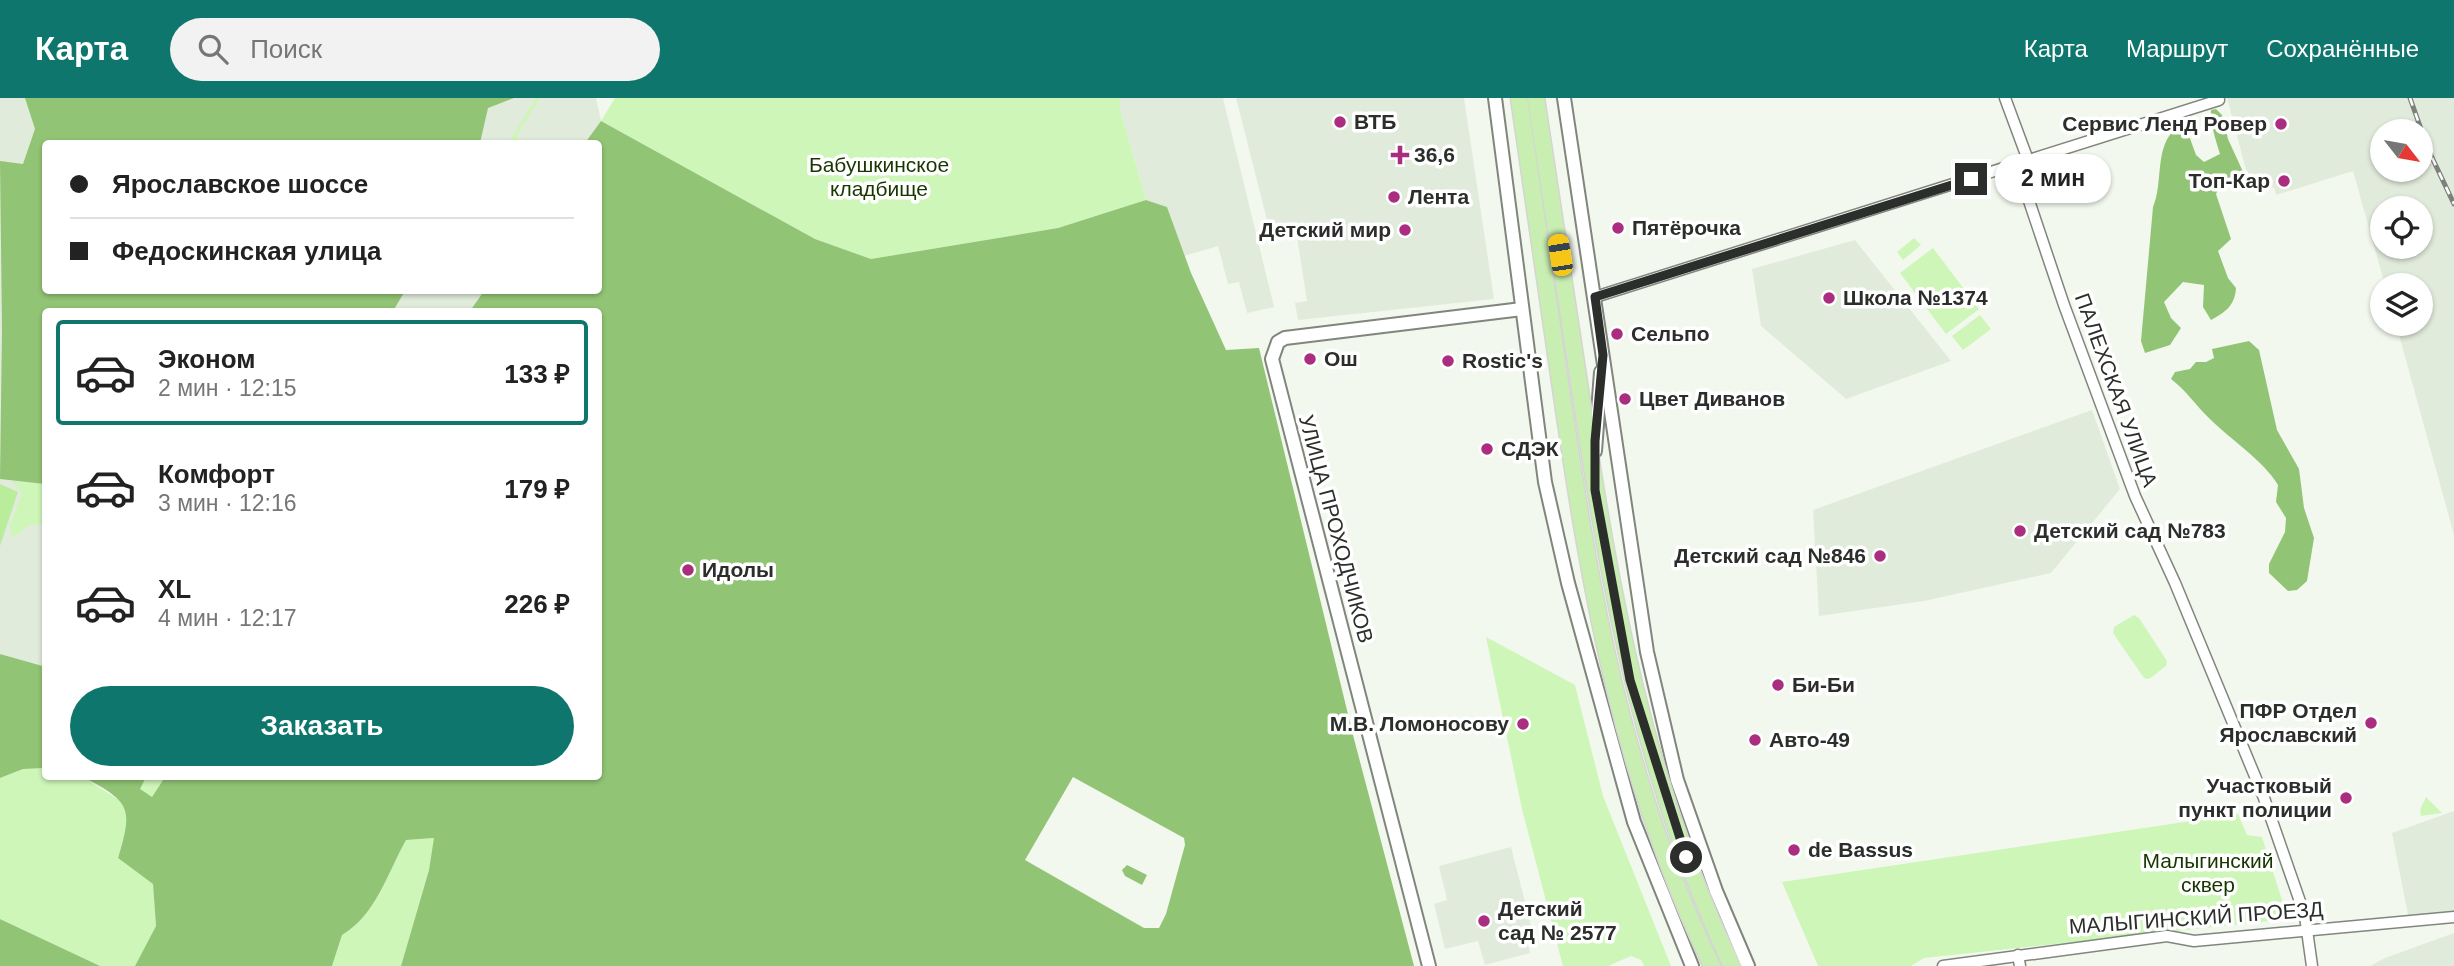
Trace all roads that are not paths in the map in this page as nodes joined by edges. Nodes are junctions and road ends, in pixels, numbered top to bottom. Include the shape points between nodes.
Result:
1 (1495, 98) edge
2 (1519, 98) edge
3 (1536, 98) edge
4 (1564, 98) edge
5 (2005, 98) edge
6 (2219, 100) dead end
7 (2028, 160) junction
8 (1595, 297) junction
9 (1522, 309) junction
10 (1603, 355) junction
11 (1595, 490) junction
12 (2454, 918) edge
13 (2308, 929) junction
14 (2019, 961) edge
15 (1429, 966) edge
16 (1692, 966) edge
17 (1712, 966) edge
18 (1732, 966) edge
19 (1748, 966) edge
20 (1943, 966) edge
21 (2312, 966) edge

1 - 9 street
2 - 17 main road via 1590,577 1616,702 1679,893
3 - 11 main road
4 - 8 street
5 - 7 street, ПАЛЕХСКАЯ УЛИЦА
6 - 7 street
7 - 8 street
7 - 13 street, ПАЛЕХСКАЯ УЛИЦА via 2022,180 2064,306 2135,496 2264,798
8 - 10 street
9 - 15 street, УЛИЦА ПРОХОДЧИКОВ via 1285,338 1278,342 1272,359
9 - 16 street via 1545,482 1595,688 1634,822
10 - 11 street
10 - 19 street via 1647,652 1662,721 1711,879
11 - 18 main road via 1630,680 1695,882
12 - 13 street, МАЛЫГИНСКИЙ ПРОЕЗД
13 - 14 street, МАЛЫГИНСКИЙ ПРОЕЗД via 2194,941 2167,936
13 - 21 street, ПАЛЕХСКАЯ УЛИЦА
14 - 20 street, МАЛЫГИНСКИЙ ПРОЕЗД

